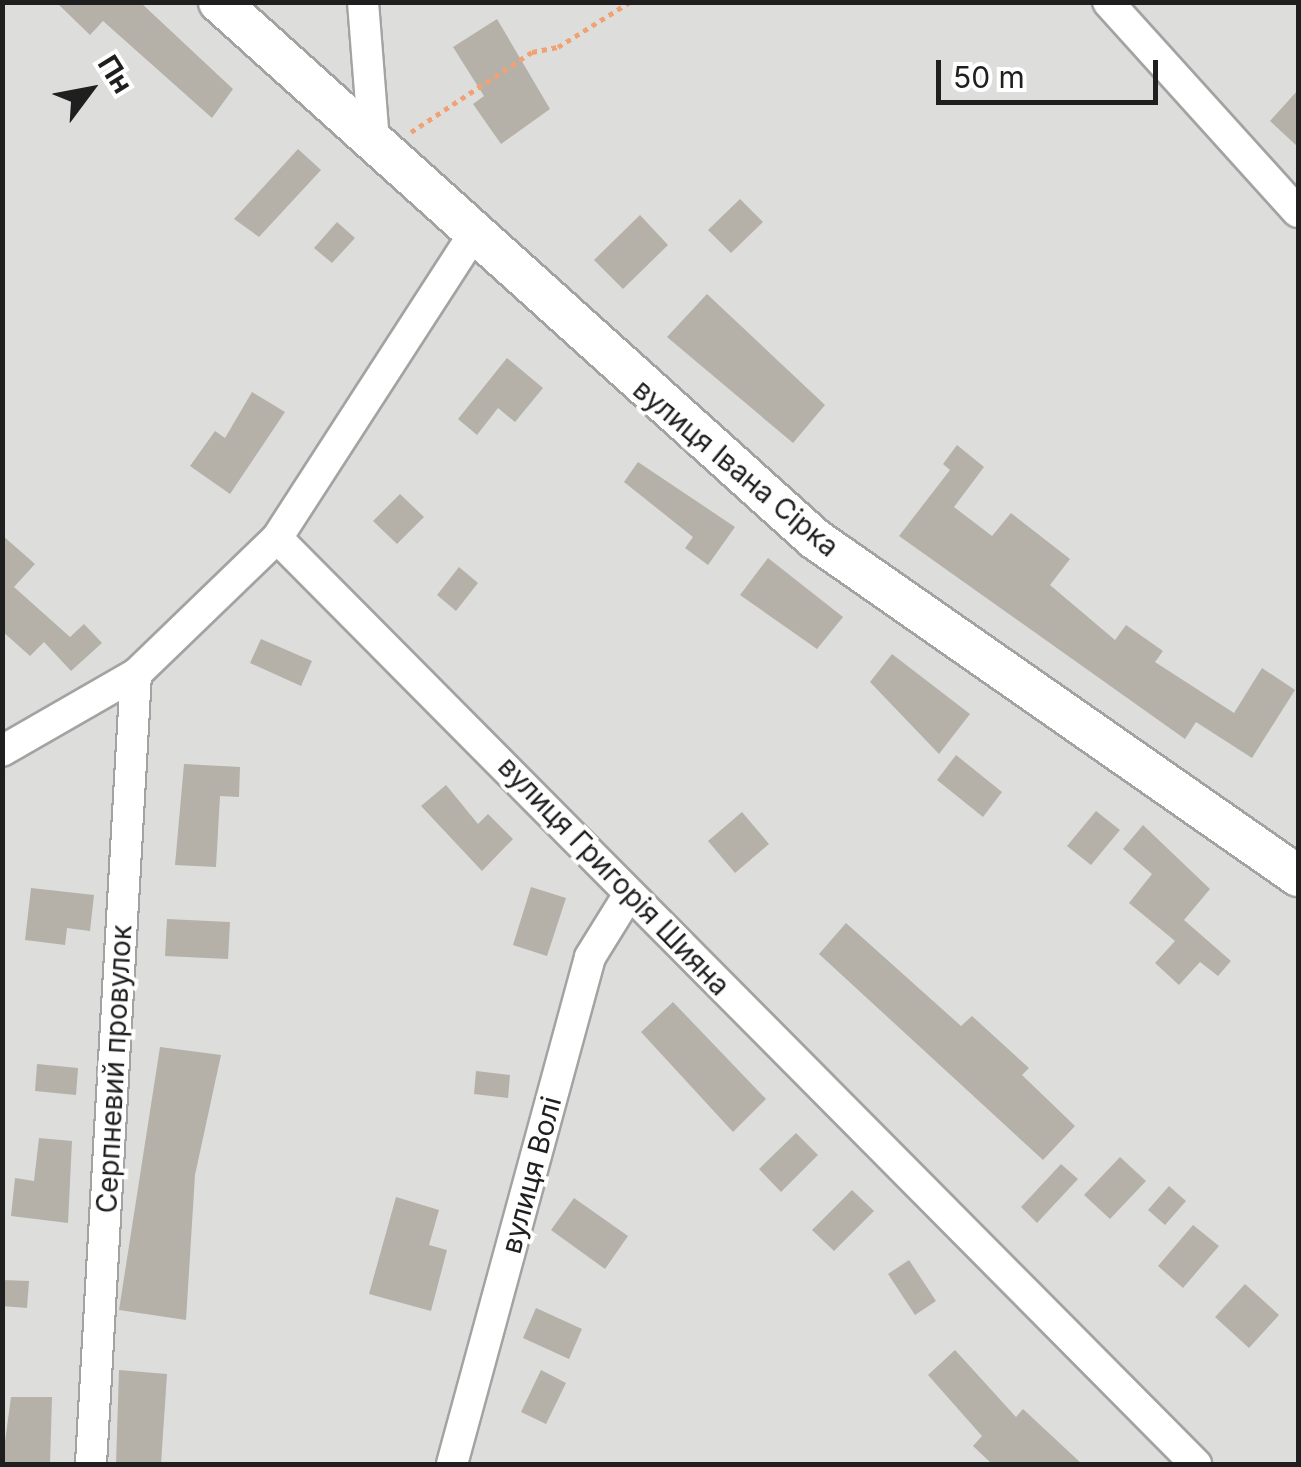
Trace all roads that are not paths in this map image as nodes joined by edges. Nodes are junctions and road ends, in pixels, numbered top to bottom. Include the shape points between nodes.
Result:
1 (219, 2) edge
2 (363, 2) edge
3 (1108, 2) edge
4 (378, 146) junction
5 (1298, 212) edge
6 (474, 234) junction
7 (277, 538) junction
8 (136, 674) junction
9 (3, 749) edge
10 (1298, 876) edge
11 (629, 894) junction
12 (91, 1464) edge
13 (452, 1464) edge
14 (1196, 1464) edge

1 - 4 street, вулиця Івана Сірка
2 - 4 street
3 - 5 street
4 - 6 street, вулиця Івана Сірка
6 - 7 street
6 - 10 street, вулиця Івана Сірка via 815,539
7 - 8 street
7 - 11 street, вулиця Григорія Шияна
8 - 9 street
8 - 12 street, Серпневий провулок
11 - 13 street, вулиця Волі via 590,956
11 - 14 street, вулиця Григорія Шияна

